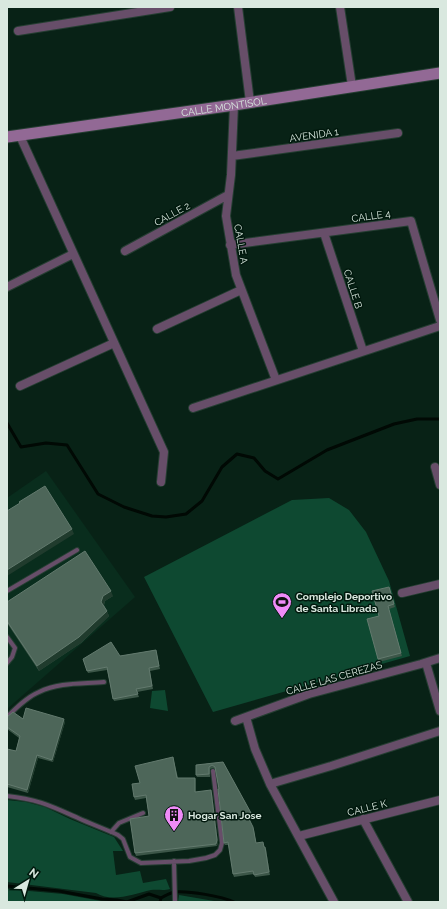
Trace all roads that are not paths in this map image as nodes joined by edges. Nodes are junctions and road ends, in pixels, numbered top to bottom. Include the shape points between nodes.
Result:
1 (170, 7) edge
2 (238, 7) edge
3 (340, 7) edge
4 (18, 31) dead end
5 (440, 73) edge
6 (352, 86) junction
7 (250, 102) junction
8 (234, 105) junction
9 (398, 133) dead end
10 (20, 136) junction
11 (7, 137) edge
12 (232, 156) junction
13 (228, 195) junction
14 (324, 233) junction
15 (230, 245) junction
16 (125, 251) dead end
17 (73, 254) junction
18 (7, 287) edge
19 (241, 290) junction
20 (440, 320) edge
21 (440, 326) edge
22 (157, 329) dead end
23 (114, 343) junction
24 (363, 351) junction
25 (276, 380) junction
26 (20, 386) dead end
27 (193, 408) dead end
28 (435, 467) dead end
29 (161, 482) dead end
30 (440, 485) edge
31 (77, 550) dead end
32 (440, 584) edge
33 (7, 591) edge
34 (402, 593) dead end
35 (7, 637) edge
36 (440, 658) edge
37 (7, 663) edge
38 (426, 663) junction
39 (104, 682) dead end
40 (440, 711) edge
41 (7, 717) edge
42 (246, 717) junction
43 (235, 721) dead end
44 (440, 731) edge
45 (213, 771) dead end
46 (270, 784) junction
47 (7, 796) edge
48 (440, 800) edge
49 (144, 813) dead end
50 (363, 820) junction
51 (111, 832) junction
52 (299, 836) junction
53 (174, 861) junction
54 (175, 900) edge
55 (334, 902) edge
56 (408, 902) edge

1 - 4 street
2 - 7 street
3 - 6 street
5 - 6 street, CALLE MONTISOL
6 - 7 street, CALLE MONTISOL
7 - 8 street, CALLE MONTISOL
8 - 10 street, CALLE MONTISOL
8 - 12 street, CALLE A
9 - 12 street, AVENIDA 1
10 - 11 street, CALLE MONTISOL
10 - 17 street
12 - 13 street, CALLE A
13 - 15 street, CALLE A via 226,216
13 - 16 street, CALLE 2
14 - 15 street, CALLE 4
14 - 20 street, CALLE 4 via 411,221
14 - 24 street, CALLE B
15 - 19 street, CALLE A
17 - 18 street
17 - 23 street
19 - 22 street
19 - 25 street, CALLE A
21 - 24 street
23 - 26 street
23 - 29 street via 164,452
24 - 25 street
25 - 27 street
28 - 30 street
31 - 33 lane
32 - 34 street
35 - 37 lane via 15,648
36 - 38 street, CALLE LAS CEREZAS
38 - 40 street
38 - 42 street, CALLE LAS CEREZAS via 309,694
39 - 41 lane via 60,685 39,692
42 - 43 street, CALLE LAS CEREZAS
42 - 46 street via 254,749
44 - 46 street
45 - 53 lane via 222,842 220,850 206,858
46 - 52 street
47 - 51 lane via 36,800 54,806
48 - 50 street, CALLE K
49 - 51 lane via 119,823
50 - 52 street, CALLE K
50 - 56 street
51 - 53 lane via 123,839 130,857 141,863
52 - 55 street
53 - 54 lane

